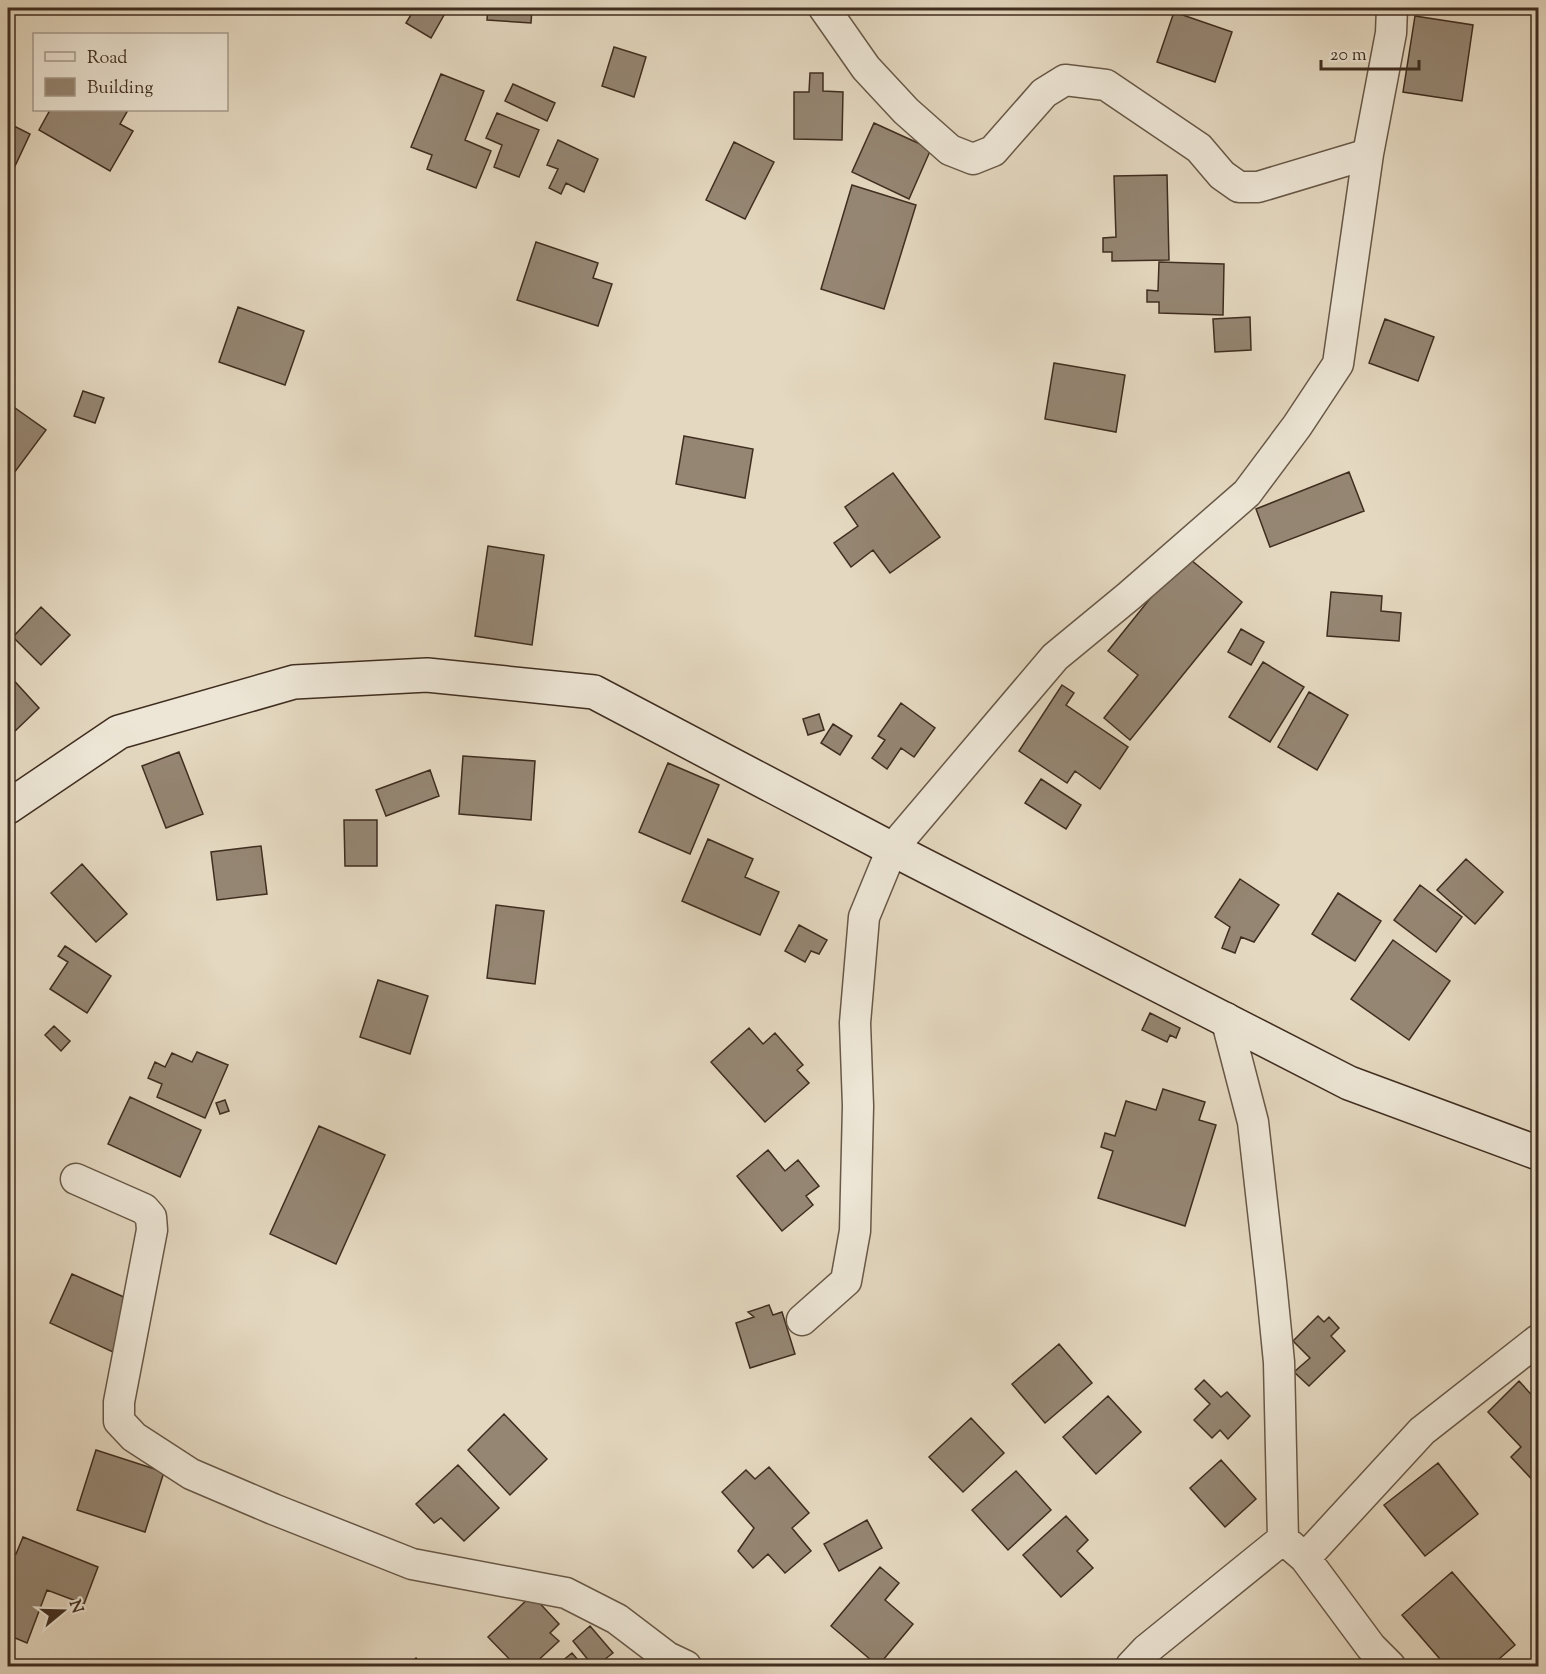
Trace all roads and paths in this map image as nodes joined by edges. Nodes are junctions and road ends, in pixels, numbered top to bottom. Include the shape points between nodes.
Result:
1 (824, 8) edge
2 (1392, 8) edge
3 (1368, 154) junction
4 (8, 807) edge
5 (892, 849) junction
6 (1226, 1018) junction
7 (1539, 1153) edge
8 (76, 1179) dead end
9 (802, 1320) dead end
10 (1539, 1340) edge
11 (1283, 1539) junction
12 (1305, 1558) junction
13 (686, 1666) edge
14 (1131, 1666) edge
15 (1390, 1666) edge

1 - 3 street via 866,68 906,111 950,150 973,159 993,151 1044,93 1065,80 1106,85 1199,148 1222,175 1239,187 1258,187
2 - 3 street via 1391,33
3 - 5 street via 1338,364 1297,426 1247,493 1055,657
4 - 5 main road via 119,732 294,682 427,675 594,692
5 - 6 main road
5 - 9 street via 864,917 855,1023 855,1230 846,1281
6 - 7 main road via 1349,1083
6 - 11 street via 1253,1122 1271,1282 1279,1362
8 - 13 street via 144,1209 151,1217 152,1230 118,1402 119,1421 134,1437 191,1474 412,1563 566,1593 617,1619 667,1657
10 - 12 street via 1422,1431
11 - 12 street
11 - 14 street
12 - 15 street via 1371,1647

